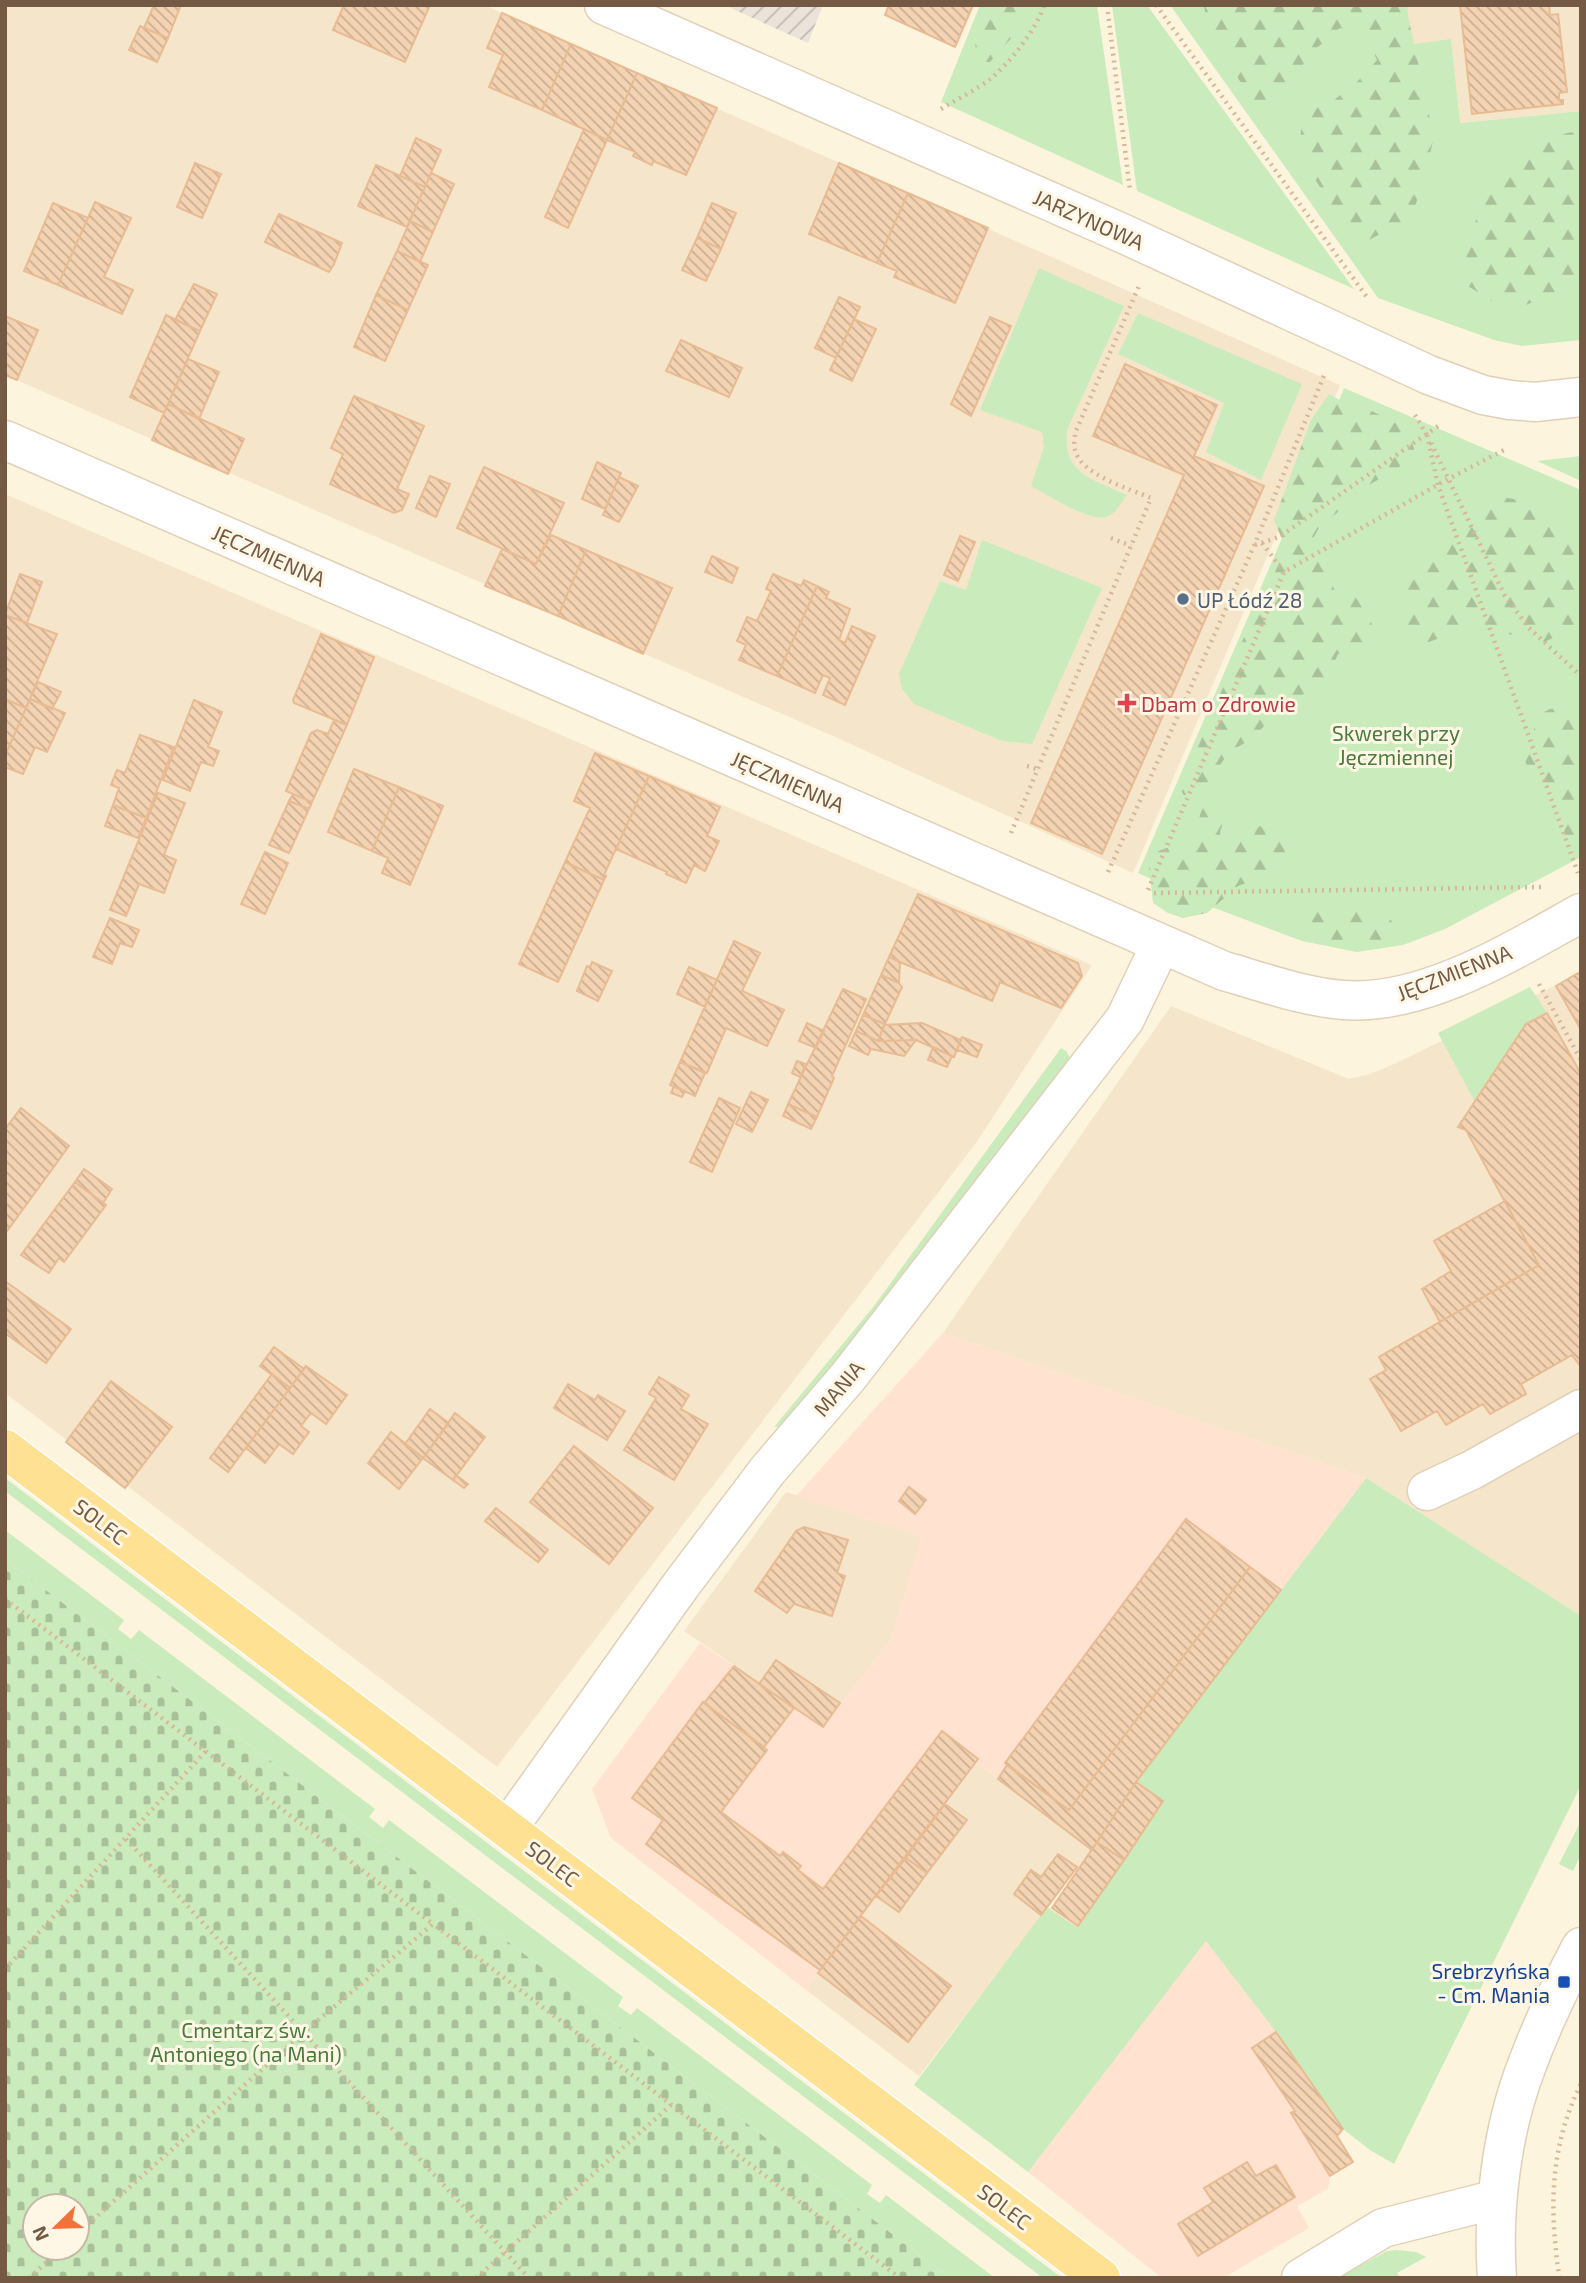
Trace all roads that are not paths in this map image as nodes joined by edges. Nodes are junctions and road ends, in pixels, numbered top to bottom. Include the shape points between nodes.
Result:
1 (604, 5) edge
2 (1581, 397) edge
3 (5, 440) edge
4 (1581, 914) edge
5 (1161, 944) junction
6 (1581, 1409) edge
7 (5, 1449) edge
8 (1427, 1491) dead end
9 (508, 1828) junction
10 (1581, 1947) edge
11 (1497, 2199) junction
12 (1101, 2278) edge
13 (1301, 2278) edge
14 (1497, 2278) edge

1 - 2 street, JARZYNOWA via 1447,382 1510,400
3 - 5 street, JĘCZMIENNA
4 - 5 street, JĘCZMIENNA via 1449,979 1385,999 1343,1000 1299,992 1224,971
5 - 9 street, MANIA via 1125,1019 848,1377 768,1470
6 - 8 street
7 - 9 main road, SOLEC
9 - 12 main road, SOLEC
10 - 11 street via 1525,2067
11 - 13 street via 1383,2228
11 - 14 street

